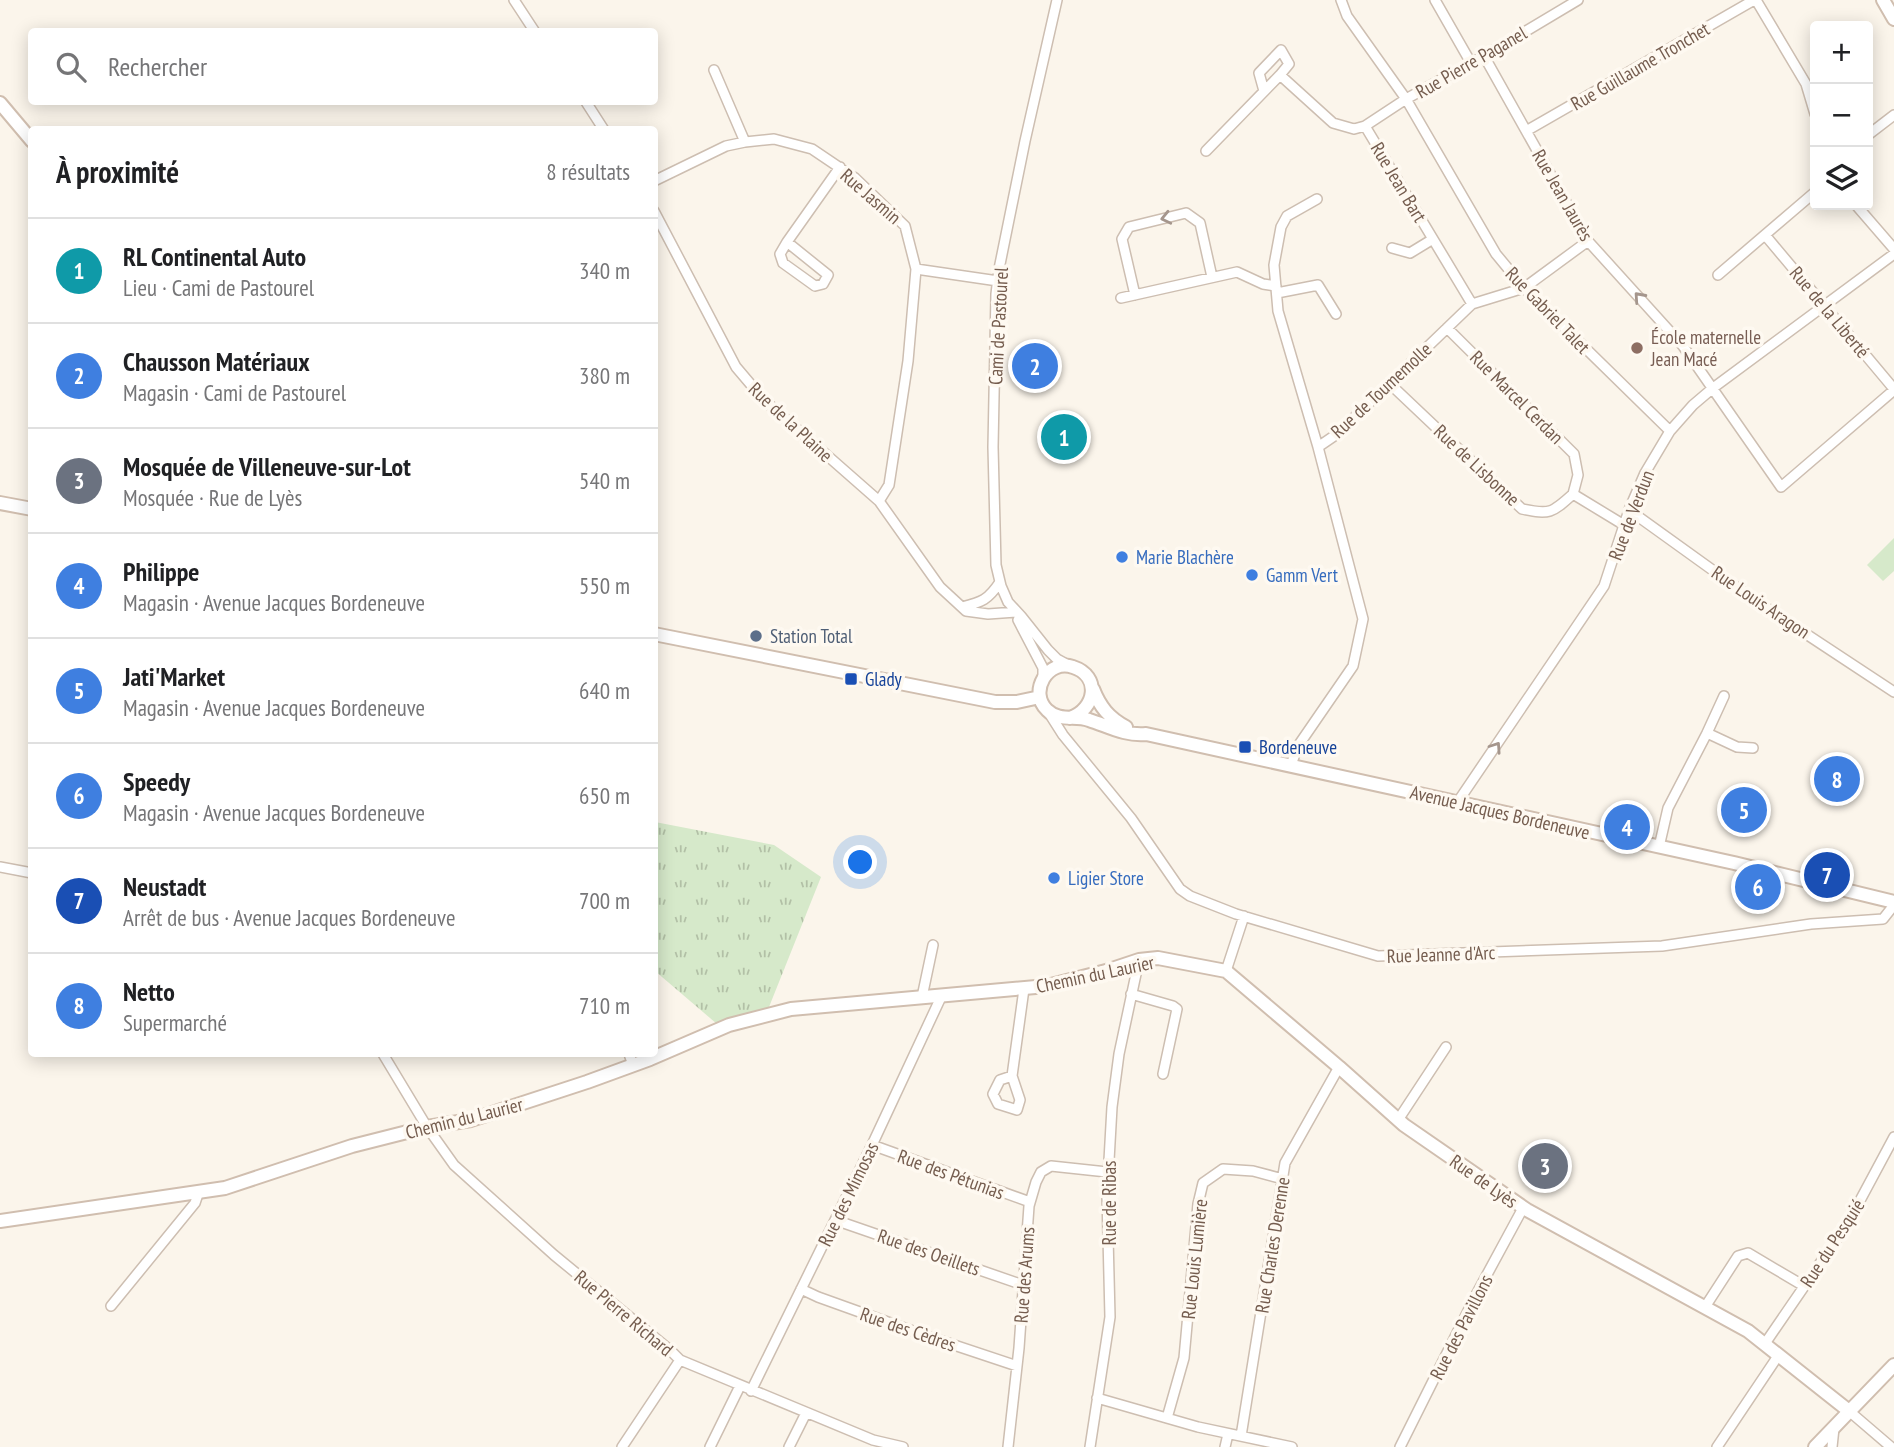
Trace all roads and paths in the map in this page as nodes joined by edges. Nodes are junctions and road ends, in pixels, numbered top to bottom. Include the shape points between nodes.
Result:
1 (514, 0) edge
2 (1057, 0) edge
3 (1341, 0) edge
4 (1435, 0) edge
5 (1578, 0) edge
6 (1756, 0) edge
7 (1884, 0) edge
8 (1563, 4) edge
9 (1894, 19) edge
10 (532, 28) edge
11 (1484, 56) junction
12 (1471, 63) junction
13 (714, 70) dead end
14 (1280, 75) junction
15 (1264, 91) junction
16 (1810, 97) edge
17 (1406, 99) junction
18 (0, 103) edge
19 (588, 105) edge
20 (1894, 115) edge
21 (601, 126) edge
22 (1365, 126) junction
23 (1526, 131) junction
24 (1873, 131) edge
25 (28, 136) edge
26 (745, 142) junction
27 (1206, 150) dead end
28 (840, 167) junction
29 (658, 179) edge
30 (1810, 196) edge
31 (1317, 199) dead end
32 (1860, 210) edge
33 (658, 219) edge
34 (1765, 235) junction
35 (1433, 239) junction
36 (1588, 241) junction
37 (787, 242) junction
38 (1392, 248) dead end
39 (1894, 252) edge
40 (916, 269) junction
41 (1718, 275) dead end
42 (1212, 277) junction
43 (998, 281) junction
44 (1524, 288) junction
45 (1276, 290) junction
46 (1135, 295) junction
47 (1121, 298) dead end
48 (1472, 304) junction
49 (1825, 305) junction
50 (1336, 314) dead end
51 (1447, 328) junction
52 (1389, 383) junction
53 (1713, 388) junction
54 (1894, 390) edge
55 (1670, 431) junction
56 (1318, 447) junction
57 (1573, 494) junction
58 (879, 501) junction
59 (0, 503) edge
60 (28, 508) edge
61 (1629, 510) junction
62 (1624, 525) junction
63 (1000, 582) junction
64 (962, 607) junction
65 (1016, 612) junction
66 (658, 635) edge
67 (1068, 665) junction
68 (1042, 678) junction
69 (1092, 685) junction
70 (1894, 692) edge
71 (1724, 696) dead end
72 (1040, 697) junction
73 (1048, 712) junction
74 (1070, 718) junction
75 (1707, 733) junction
76 (1146, 734) junction
77 (1067, 739) junction
78 (1753, 748) dead end
79 (1291, 765) junction
80 (1457, 803) junction
81 (1659, 847) junction
82 (0, 867) edge
83 (28, 872) edge
84 (1894, 904) edge
85 (1244, 916) junction
86 (933, 945) dead end
87 (1139, 960) junction
88 (1226, 971) junction
89 (1024, 989) junction
90 (1131, 994) junction
91 (942, 995) junction
92 (922, 997) junction
93 (1446, 1047) dead end
94 (658, 1050) edge
95 (385, 1057) edge
96 (631, 1059) edge
97 (1339, 1067) junction
98 (1163, 1073) dead end
99 (1012, 1076) dead end
100 (1398, 1120) junction
101 (427, 1127) junction
102 (1894, 1138) edge
103 (872, 1145) junction
104 (1107, 1172) junction
105 (1283, 1179) junction
106 (199, 1191) junction
107 (1030, 1202) junction
108 (1523, 1208) junction
109 (835, 1220) junction
110 (0, 1221) edge
111 (1023, 1285) junction
112 (1804, 1286) junction
113 (801, 1289) junction
114 (111, 1306) dead end
115 (1705, 1307) junction
116 (1764, 1345) junction
117 (1778, 1356) junction
118 (680, 1360) junction
119 (1894, 1365) edge
120 (1017, 1366) junction
121 (740, 1386) junction
122 (751, 1391) junction
123 (1097, 1398) junction
124 (1849, 1411) junction
125 (806, 1413) junction
126 (1167, 1418) junction
127 (1834, 1428) junction
128 (1228, 1434) junction
129 (1241, 1436) junction
130 (622, 1447) edge
131 (710, 1447) edge
132 (789, 1447) edge
133 (903, 1447) edge
134 (1008, 1447) edge
135 (1090, 1447) edge
136 (1225, 1447) edge
137 (1292, 1447) edge
138 (1400, 1447) edge
139 (1717, 1447) edge
140 (1815, 1447) edge
141 (1832, 1447) edge
142 (1891, 1447) edge

1 - 10 street
2 - 43 street, Cami de Pastourel
3 - 17 street, Rue Gabriel Talet via 1347,16
4 - 12 street
5 - 8 street, Rue Pierre Paganel
6 - 16 street
6 - 23 street, Rue Guillaume Tronchet
7 - 9 street
8 - 11 street, Rue Pierre Paganel
11 - 12 street, Rue Pierre Paganel
11 - 23 street, Rue Jean Jaurès
12 - 17 street, Rue Pierre Paganel
13 - 26 street
14 - 15 street
14 - 15 street via 1289,64 1281,50 1259,72
14 - 22 street via 1333,123 1354,129
15 - 27 street
17 - 22 street, Rue Pierre Paganel
17 - 44 street, Rue Gabriel Talet via 1496,254
18 - 25 street
19 - 21 street
20 - 24 street
22 - 35 street, Rue Jean Bart
23 - 36 street, Rue Jean Jaurès
26 - 28 street, Rue Jasmin via 774,139 812,149
26 - 29 street, Rue Jasmin via 726,146
28 - 37 street
28 - 40 street, Rue Jasmin via 905,226
30 - 34 street
31 - 45 street via 1287,216 1280,227 1274,265
32 - 39 street
33 - 58 street, Rue de la Plaine via 748,383
34 - 41 street
34 - 49 street, Rue de la Liberté
35 - 38 street, Rue Jean Bart via 1410,253
35 - 48 street, Rue Jean Bart
36 - 44 street, Rue de Toumemolle
53 -> 36 street, Rue Jean Jaurès via 1683,346
37 - 37 street via 780,254 783,263 815,286 823,284 828,275
39 - 49 street, Rue de Verdun
40 - 43 street
40 - 58 street, Rue Jasmin via 889,485
42 - 45 street via 1237,272
42 - 46 street
42 -> 46 street via 1200,223 1186,213 1129,227 1122,239
43 - 63 street, Cami de Pastourel via 993,447
44 - 48 street, Rue de Toumemolle
44 - 55 street, Rue Gabriel Talet
45 - 50 street via 1318,285
45 - 56 street
46 - 47 street
48 - 51 street, Rue de Toumemolle
49 - 53 street, Rue de Verdun
49 - 54 street, Rue de la Liberté
51 - 52 street, Rue de Toumemolle
51 - 57 street, Rue Marcel Cerdan via 1574,454 1578,475
52 - 56 street, Rue de Toumemolle
52 - 57 street, Rue de Lisbonne via 1522,509 1543,513
53 - 54 street, Rue Jean Jaurès via 1781,487
53 - 55 street, Rue de Verdun
55 - 61 street, Rue de Verdun
56 - 79 street, Rue de Toumemolle via 1363,619 1353,666 1298,746
57 - 62 street
58 - 64 street, Rue de la Plaine via 940,587
59 - 60 street
61 - 62 street, Rue de Verdun
61 - 70 street, Rue Louis Aragon
80 -> 62 street, Rue de Verdun via 1604,586
63 - 64 street via 985,600
63 - 65 street, Cami de Pastourel
64 - 65 street via 973,613
65 - 67 street, Cami de Pastourel via 1048,650
65 - 68 street, Cami de Pastourel via 1043,668
66 - 72 street via 995,702
67 - 68 street via 1051,669
67 - 69 street via 1084,673
68 - 72 street
69 - 74 street via 1087,707
69 - 76 street, Avenue Jacques Bordeneuve via 1109,716
71 - 75 street
72 - 73 street
73 - 74 street
73 - 77 street, Rue Jeanne d'Arc
74 - 76 street, Avenue Jacques Bordeneuve
74 - 77 street
75 - 78 street via 1737,747
75 - 81 street via 1668,808
76 - 79 street, Avenue Jacques Bordeneuve
77 - 85 street, Rue Jeanne d'Arc via 1181,889
79 - 80 street, Avenue Jacques Bordeneuve
80 - 81 street, Avenue Jacques Bordeneuve
81 - 84 street, Avenue Jacques Bordeneuve
82 - 83 street
84 - 85 street, Rue Jeanne d'Arc via 1883,919 1811,924 1662,946 1378,956
85 - 88 street
86 - 92 street
87 - 88 street, Chemin du Laurier via 1158,958
87 - 89 street, Chemin du Laurier
87 - 90 street, Rue de Ribas
88 - 97 street, Rue de Lyès
89 - 91 street, Chemin du Laurier
89 - 99 street
90 - 98 street via 1177,1009
90 - 104 street, Rue de Ribas via 1119,1054
91 - 92 street, Chemin du Laurier
91 - 103 street, Rue des Mimosas
92 - 94 street, Chemin du Laurier via 791,1009
93 - 100 street
95 - 101 street, Rue Pierre Richard
96 - 101 street, Chemin du Laurier via 587,1083 471,1120
97 - 100 street, Rue de Lyès
97 - 105 street, Rue Charles Derenne via 1285,1163
100 - 108 street, Rue de Lyès
101 - 106 street, Chemin du Laurier via 225,1188
101 - 118 street, Rue Pierre Richard via 454,1165
102 - 112 street, Rue du Pesquié via 1849,1221
103 - 107 street, Rue des Pétunias
103 - 109 street, Rue des Mimosas
104 - 107 street, Rue des Arums via 1051,1166 1041,1172
104 - 123 street, Rue de Ribas via 1110,1317
105 - 126 street, Rue Louis Lumière via 1223,1169 1203,1183 1184,1358
105 - 129 street, Rue Charles Derenne
106 - 110 street, Chemin du Laurier
106 - 114 street via 195,1203
107 - 111 street, Rue des Arums
108 - 115 street, Rue de Lyès
108 - 138 street, Rue des Pavillons
109 - 111 street, Rue des Oeillets
109 - 113 street, Rue des Mimosas
111 - 120 street, Rue des Arums
112 - 115 street via 1748,1253 1738,1256
112 - 116 street, Rue du Pesquié
113 - 120 street, Rue des Cèdres
113 - 122 street, Rue des Mimosas
115 - 116 street, Rue de Lyès
116 - 117 street, Rue de Lyès
117 - 124 street, Rue de Lyès
117 - 139 street
118 - 121 street, Rue Pierre Richard
118 - 130 street
119 - 124 street
120 - 134 street, Rue des Arums
121 - 122 street, Rue Pierre Richard
121 - 131 street
122 - 125 street, Rue Pierre Richard
123 - 126 street
123 - 135 street, Rue de Ribas
124 - 127 street
124 - 142 street
125 - 132 street
125 - 133 street, Rue Pierre Richard
126 - 128 street
127 - 140 street
127 - 141 street
128 - 129 street
128 - 136 street
129 - 137 street

